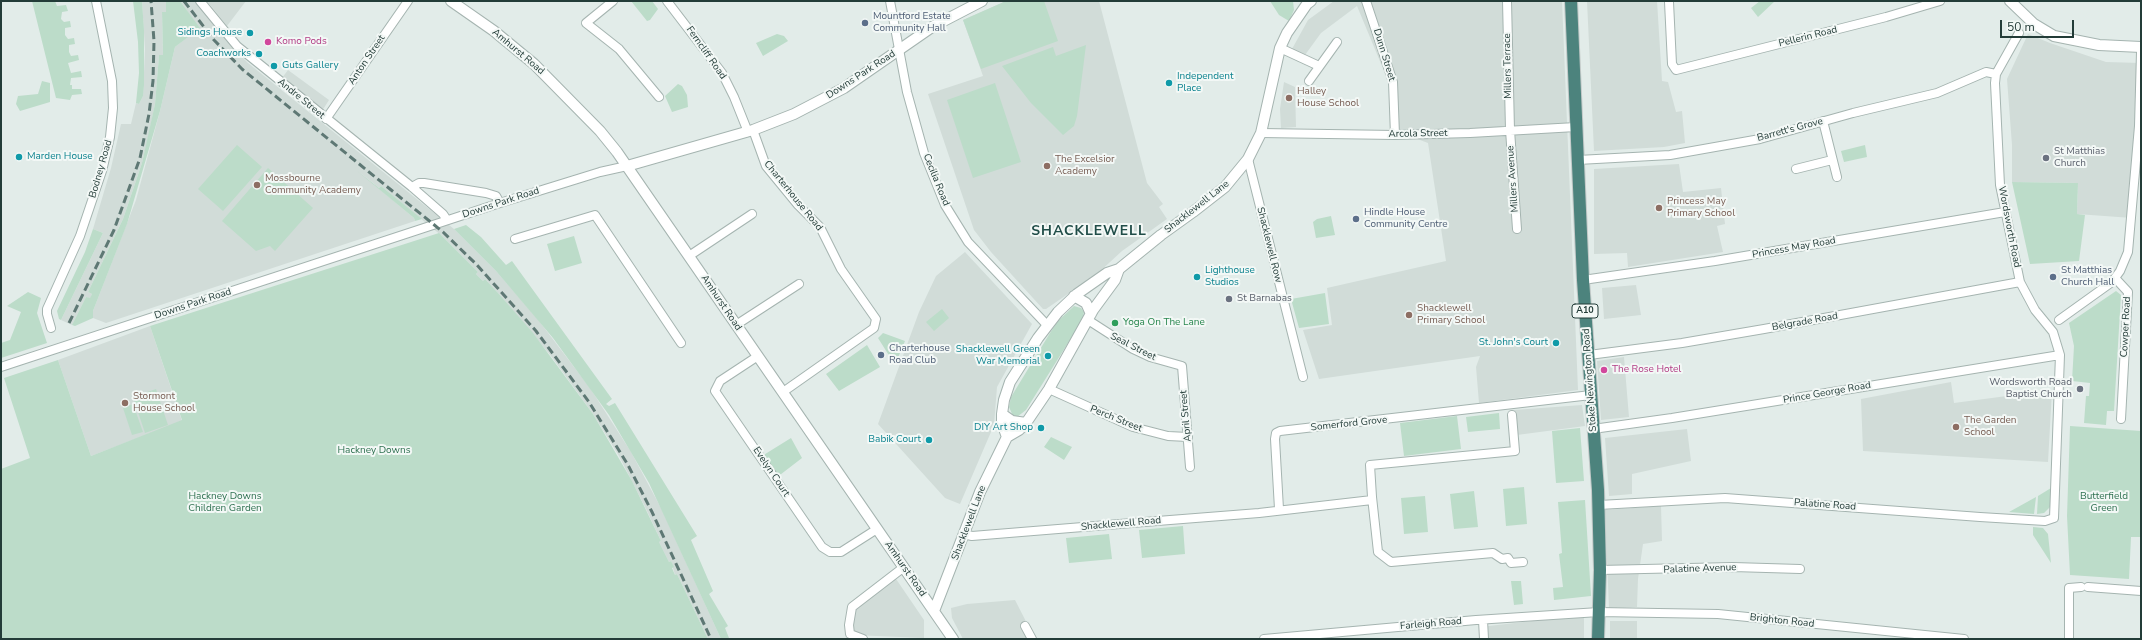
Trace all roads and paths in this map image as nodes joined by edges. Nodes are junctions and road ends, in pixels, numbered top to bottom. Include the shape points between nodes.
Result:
1 (96, 1) edge
2 (200, 1) edge
3 (408, 1) edge
4 (451, 1) edge
5 (613, 1) edge
6 (667, 1) edge
7 (890, 1) edge
8 (982, 1) edge
9 (1366, 1) edge
10 (1507, 1) edge
11 (1571, 1) edge
12 (1940, 1) edge
13 (2010, 1) edge
14 (1308, 2) edge
15 (1669, 2) dead end
16 (2019, 33) dead end
17 (1337, 42) dead end
18 (1280, 48) junction
19 (2141, 48) edge
20 (899, 49) junction
21 (2141, 52) edge
22 (1319, 66) junction
23 (1996, 74) junction
24 (1309, 81) dead end
25 (659, 97) dead end
26 (326, 119) junction
27 (1822, 122) junction
28 (1576, 127) junction
29 (1510, 130) junction
30 (750, 131) junction
31 (1261, 133) junction
32 (1396, 135) junction
33 (1248, 159) junction
34 (1578, 160) junction
35 (1832, 160) junction
36 (627, 166) junction
37 (1796, 169) dead end
38 (1837, 177) dead end
39 (412, 187) junction
40 (500, 203) junction
41 (2005, 212) junction
42 (752, 214) dead end
43 (447, 220) junction
44 (1517, 229) dead end
45 (515, 239) dead end
46 (689, 256) junction
47 (1119, 269) junction
48 (2115, 278) junction
49 (1583, 280) junction
50 (2020, 282) junction
51 (799, 284) dead end
52 (1074, 296) junction
53 (1089, 317) junction
54 (2060, 320) dead end
55 (1047, 325) junction
56 (736, 326) junction
57 (51, 328) dead end
58 (681, 343) dead end
59 (1589, 355) junction
60 (2060, 355) junction
61 (758, 356) junction
62 (1182, 366) joint
63 (1, 367) edge
64 (1303, 377) dead end
65 (1049, 389) junction
66 (782, 392) junction
67 (1591, 395) junction
68 (1002, 414) junction
69 (1512, 415) dead end
70 (2058, 415) joint
71 (2121, 420) dead end
72 (1026, 423) junction
73 (1594, 429) junction
74 (1007, 437) junction
75 (1188, 437) junction
76 (1190, 467) dead end
77 (1372, 500) junction
78 (1599, 505) junction
79 (1279, 510) junction
80 (877, 528) junction
81 (963, 534) junction
82 (1524, 562) dead end
83 (904, 567) junction
84 (1800, 569) dead end
85 (1600, 570) junction
86 (2141, 591) edge
87 (934, 610) junction
88 (1599, 612) junction
89 (1483, 620) junction
90 (1025, 626) dead end
91 (943, 634) edge
92 (863, 639) edge
93 (953, 639) edge
94 (1032, 639) edge
95 (1264, 639) edge
96 (1484, 639) edge
97 (1598, 639) edge
98 (1964, 639) edge
99 (2069, 639) edge

1 - 57 street, Bodney Road via 112,81 110,137 102,171 84,224 47,309
2 - 26 street, Andre Street via 237,46
3 - 26 street, Anton Street
4 - 36 street, Amhurst Road via 494,31 534,64 600,131
5 - 25 street via 586,23 619,49
6 - 30 street, Ferncliff Road via 722,73
7 - 20 street, Cecilia Road
8 - 20 street, Downs Park Road via 932,26
9 - 32 street, Dunn Street via 1393,82
10 - 29 street, Millers Terrace
11 - 28 highway, Stoke Newington Road / A10
12 - 15 street, Pellerin Road via 1886,18 1676,70 1672,64
13 - 19 street via 2046,33 2062,39 2114,47
14 - 18 street, Shacklewell Lane
16 - 23 street, Wordsworth Road
17 - 22 street
18 - 22 street
18 - 31 street, Shacklewell Lane
20 - 30 street, Downs Park Road via 844,88 794,114
20 - 55 street, Cecilia Road via 907,92 924,153 945,205 968,242
21 - 48 street via 2139,126 2130,246 2125,262
22 - 24 street
23 - 27 street, Barrett's Grove via 1986,72 1937,94
23 - 41 street, Wordsworth Road via 2000,185
26 - 39 street, Andre Street
27 - 34 street, Barrett's Grove via 1760,139 1670,155
27 - 35 street
28 - 29 street, Arcola Street
28 - 34 highway, Stoke Newington Road / A10
29 - 32 street, Arcola Street
29 - 44 street, Millers Avenue
30 - 36 street, Downs Park Road
30 - 66 street, Charterhouse Road via 766,166 820,227 841,269 876,319 874,328
31 - 32 street, Arcola Street
31 - 33 street, Shacklewell Lane
33 - 47 street, Shacklewell Lane via 1224,187
33 - 64 street, Shacklewell Row
34 - 49 highway, Stoke Newington Road / A10
35 - 37 street
35 - 38 street
36 - 40 street, Downs Park Road
36 - 46 street, Amhurst Road
39 - 40 street via 424,183 486,193 496,196
39 - 43 street, Andre Street
40 - 43 street, Downs Park Road
41 - 49 street, Princess May Road via 1715,261
41 - 50 street, Wordsworth Road
42 - 46 street
43 - 63 street, Downs Park Road
45 - 58 street via 595,215
46 - 56 street, Amhurst Road
47 - 52 street, Shacklewell Lane via 1107,273
47 - 53 street, Shacklewell Lane via 1115,280
48 - 54 street via 2105,289
48 - 71 street, Cowper Road via 2128,292
49 - 59 highway, Stoke Newington Road / A10
50 - 59 street, Belgrade Road via 1740,333
50 - 60 street, Wordsworth Road via 2034,310 2053,332
51 - 56 street
52 - 53 street via 1086,303
52 - 55 street, Shacklewell Lane
53 - 62 street, Seal Street via 1133,349
53 - 65 street, Shacklewell Lane
55 - 68 street, Shacklewell Lane via 1010,382
56 - 61 street, Amhurst Road
59 - 67 highway, Stoke Newington Road / A10
60 - 70 street, Wordsworth Road
60 - 73 street, Prince George Road
61 - 66 street, Amhurst Road
61 - 80 street, Evelyn Court via 720,381 715,391 822,547 830,552 841,552
62 - 75 street, April Street
65 - 72 street, Shacklewell Lane
65 - 75 street, Perch Street via 1133,428 1168,436
66 - 80 street, Amhurst Road
67 - 73 highway, Stoke Newington Road / A10
67 - 79 street, Somerford Grove via 1280,431 1276,433 1275,439
68 - 72 street via 1012,421
68 - 74 street, Shacklewell Lane
69 - 77 street via 1515,452 1370,465
70 - 78 street, Palatine Road via 2053,517 1950,515 1724,498
72 - 74 street, Shacklewell Lane
73 - 78 highway, Stoke Newington Road / A10
74 - 81 street, Shacklewell Lane
75 - 76 street, April Street
77 - 79 street
77 - 82 street via 1378,552 1391,562 1493,553 1502,559 1508,558 1511,563
78 - 85 highway, Stoke Newington Road / A10
79 - 81 street, Shacklewell Road via 989,535
80 - 83 street, Amhurst Road
81 - 87 street, Shacklewell Lane
83 - 87 street, Amhurst Road
83 - 92 street via 852,607 850,634
84 - 85 street, Palatine Avenue via 1733,567
85 - 88 highway, Stoke Newington Road / A10
86 - 99 street via 2069,588
87 - 91 street, Amhurst Road
88 - 89 street, Farleigh Road
88 - 97 highway, Stoke Newington Road / A10
88 - 98 street, Brighton Road via 1718,614
89 - 95 street, Farleigh Road
89 - 96 street
90 - 94 street
91 - 93 street, Amhurst Road

